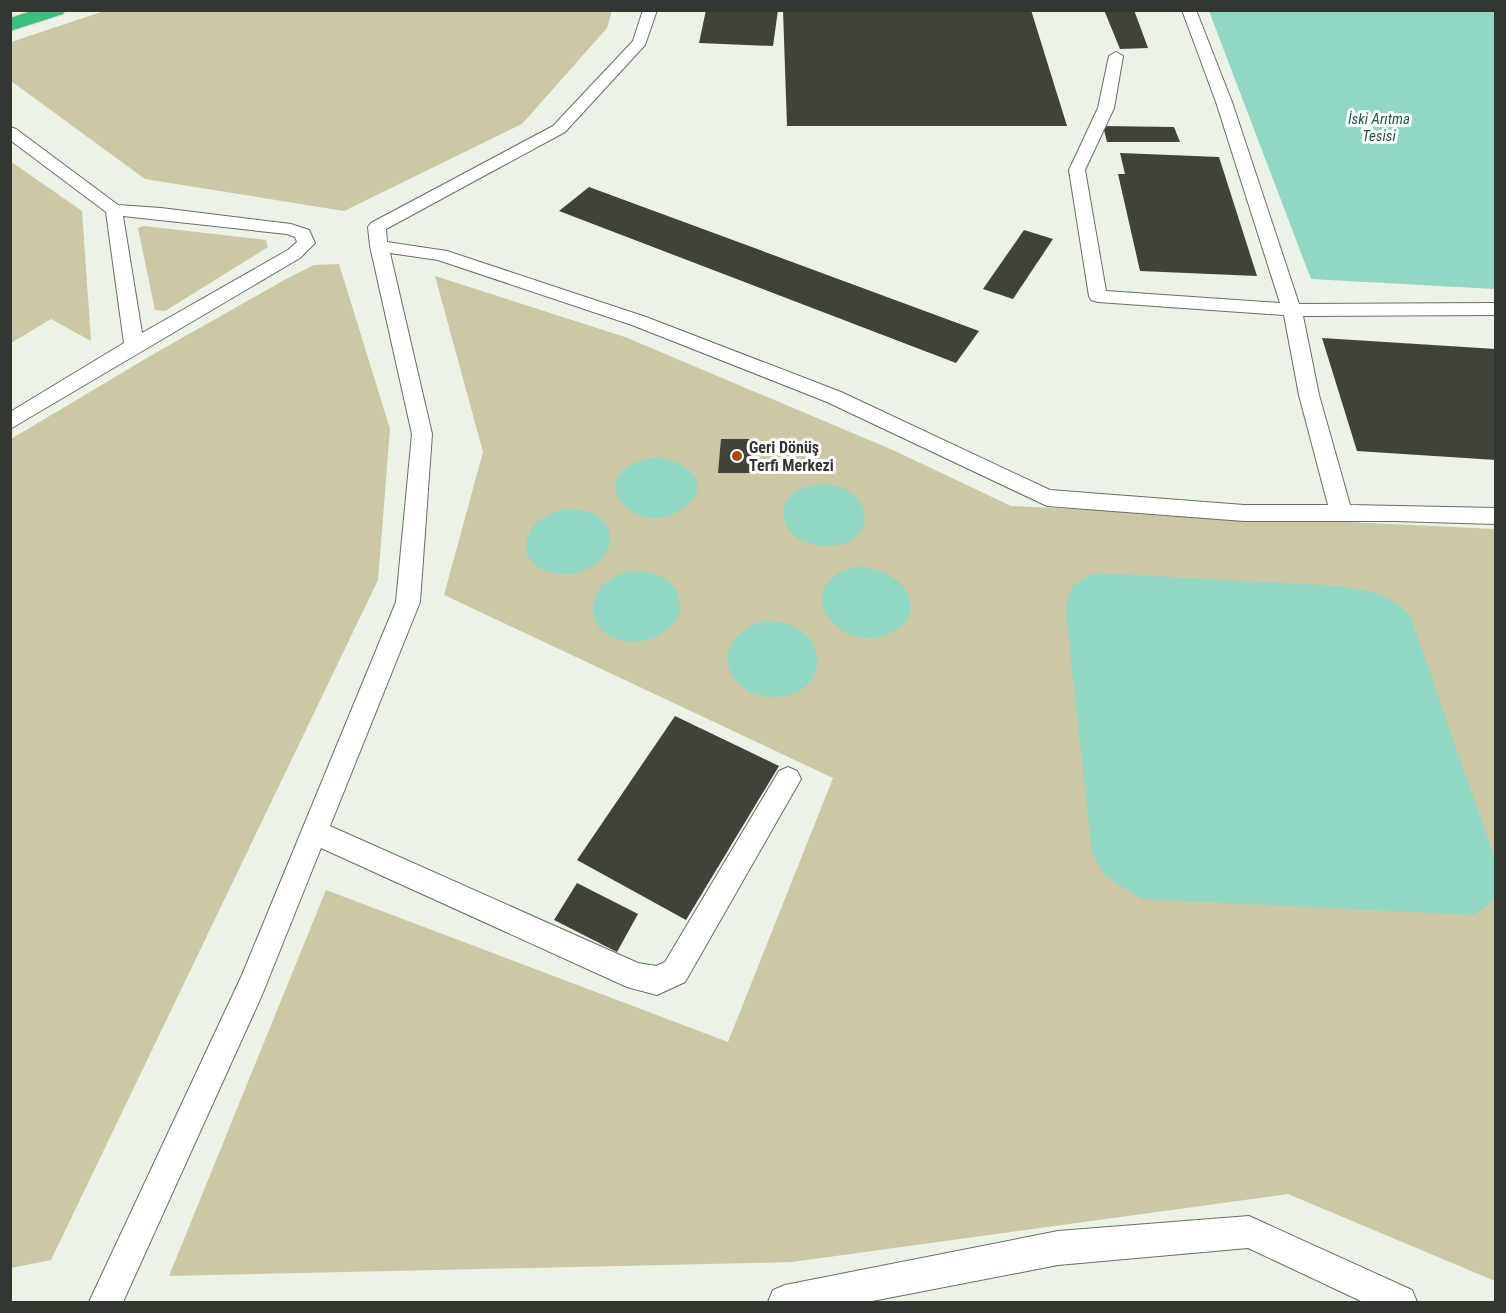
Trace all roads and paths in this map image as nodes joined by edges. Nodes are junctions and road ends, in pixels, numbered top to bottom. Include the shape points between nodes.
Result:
1 (56, 10) edge
2 (650, 10) edge
3 (1189, 10) edge
4 (20, 22) edge
5 (10, 29) edge
6 (1116, 56) dead end
7 (10, 132) edge
8 (114, 210) junction
9 (379, 246) junction
10 (1496, 309) edge
11 (1292, 310) junction
12 (134, 346) junction
13 (10, 422) edge
14 (1341, 513) junction
15 (1496, 516) edge
16 (788, 779) dead end
17 (315, 832) junction
18 (839, 1297) edge
19 (106, 1302) edge
20 (785, 1302) edge
21 (1400, 1302) edge

1 - 4 highway
2 - 9 lane via 640,42 559,129 377,227
3 - 11 lane via 1224,102
4 - 5 highway
6 - 11 lane via 1106,108 1077,170 1098,296
7 - 8 lane
8 - 12 lane
8 - 12 lane via 291,229 303,234 306,243 294,254
9 - 14 lane via 441,255 639,321 834,397 1047,498 1244,513
9 - 17 lane via 422,434 408,602
10 - 11 lane
11 - 14 lane via 1309,395
12 - 13 lane
14 - 15 lane
16 - 17 lane via 675,972 657,981 637,976
17 - 19 lane via 252,985
18 - 20 lane
18 - 21 lane via 1058,1248 1250,1232

